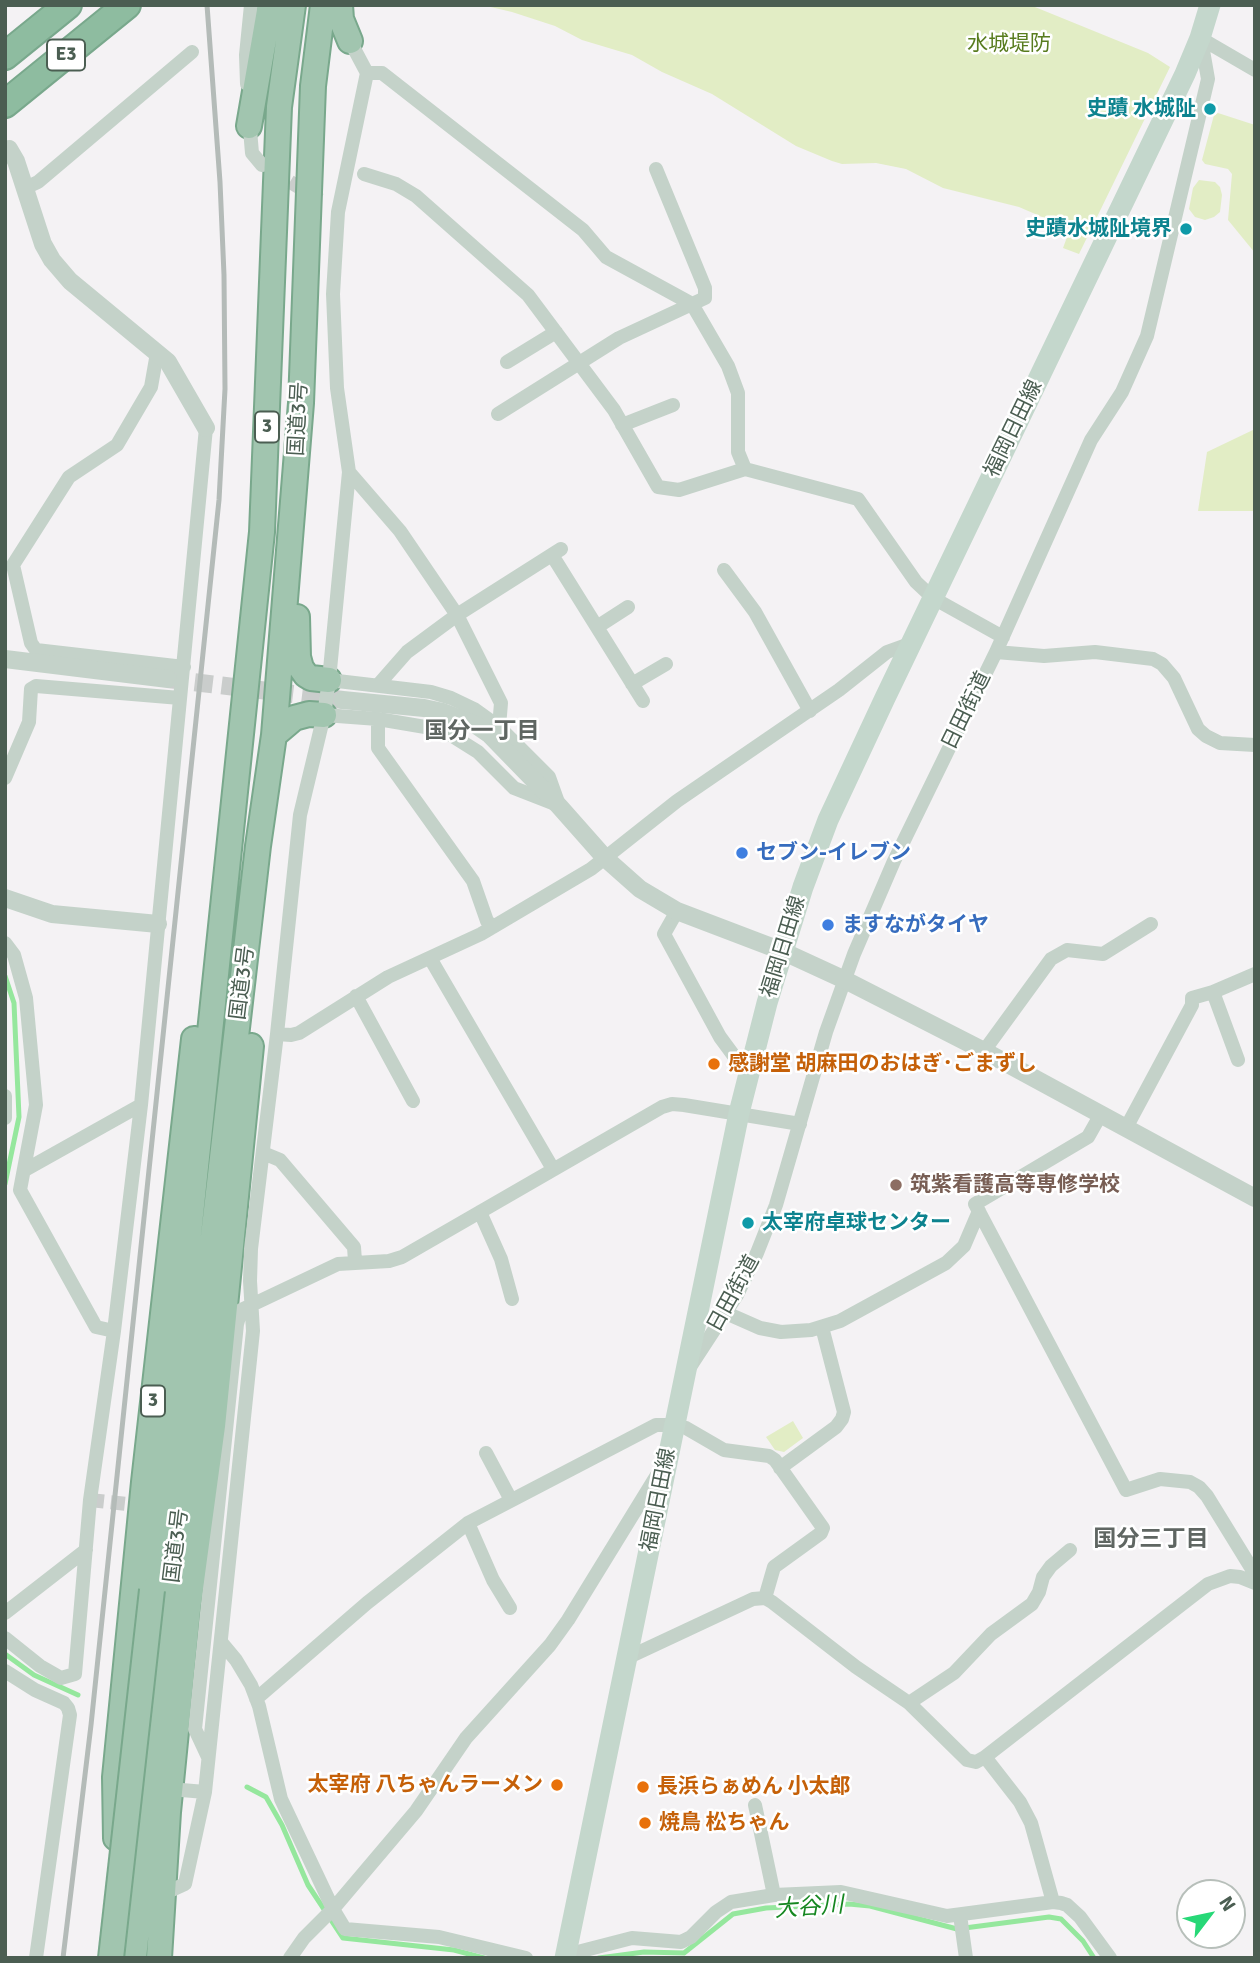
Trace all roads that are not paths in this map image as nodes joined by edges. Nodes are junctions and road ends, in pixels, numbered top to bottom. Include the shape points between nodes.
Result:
1 (68, 5) edge
2 (127, 5) edge
3 (251, 5) edge
4 (270, 5) edge
5 (293, 5) edge
6 (323, 5) edge
7 (340, 5) edge
8 (1210, 5) edge
9 (1228, 5) edge
10 (1200, 38) junction
11 (350, 41) joint
12 (192, 52) dead end
13 (5, 56) edge
14 (1255, 70) edge
15 (368, 73) junction
16 (5, 104) edge
17 (249, 126) junction
18 (5, 150) edge
19 (262, 165) tunnel mouth
20 (656, 169) dead end
21 (363, 174) dead end
22 (25, 188) junction
23 (325, 203) tunnel mouth
24 (338, 212) junction
25 (692, 304) junction
26 (556, 332) junction
27 (157, 354) junction
28 (507, 362) dead end
29 (579, 362) junction
30 (673, 405) dead end
31 (498, 414) dead end
32 (622, 425) junction
33 (206, 428) joint
34 (745, 469) junction
35 (349, 472) junction
36 (295, 498) junction
37 (13, 552) edge
38 (724, 569) dead end
39 (933, 598) junction
40 (628, 607) dead end
41 (457, 615) junction
42 (597, 627) junction
43 (1003, 637) junction
44 (912, 643) junction
45 (996, 652) junction
46 (5, 659) edge
47 (666, 664) dead end
48 (184, 667) junction
49 (168, 679) tunnel mouth
50 (632, 684) junction
51 (378, 685) junction
52 (180, 698) junction
53 (332, 698) junction
54 (643, 701) dead end
55 (810, 711) junction
56 (379, 719) junction
57 (499, 727) junction
58 (274, 735) junction
59 (1255, 746) edge
60 (5, 778) edge
61 (559, 806) junction
62 (258, 846) junction
63 (228, 848) junction
64 (605, 858) junction
65 (5, 898) edge
66 (677, 911) junction
67 (158, 924) junction
68 (1151, 924) dead end
69 (493, 928) junction
70 (5, 943) edge
71 (782, 951) junction
72 (430, 958) junction
73 (1255, 974) edge
74 (845, 980) junction
75 (1213, 992) junction
76 (356, 996) junction
77 (277, 1034) junction
78 (984, 1052) junction
79 (1238, 1060) dead end
80 (748, 1075) junction
81 (5, 1096) edge
82 (413, 1101) dead end
83 (141, 1105) junction
84 (739, 1113) junction
85 (1101, 1114) junction
86 (5, 1118) edge
87 (800, 1124) junction
88 (1126, 1128) junction
89 (263, 1153) junction
90 (553, 1169) junction
91 (25, 1170) junction
92 (1255, 1198) edge
93 (480, 1212) junction
94 (979, 1212) junction
95 (355, 1261) junction
96 (512, 1299) dead end
97 (253, 1304) junction
98 (726, 1314) junction
99 (822, 1327) junction
100 (114, 1331) junction
101 (687, 1372) junction
102 (675, 1425) junction
103 (486, 1453) dead end
104 (667, 1460) junction
105 (780, 1468) junction
106 (511, 1500) junction
107 (468, 1523) junction
108 (86, 1550) junction
109 (1070, 1550) dead end
110 (1255, 1574) edge
111 (1255, 1583) edge
112 (162, 1590) junction
113 (765, 1598) junction
114 (510, 1608) dead end
115 (5, 1613) edge
116 (5, 1638) edge
117 (221, 1642) junction
118 (629, 1657) junction
119 (5, 1671) edge
120 (256, 1699) junction
121 (909, 1703) junction
122 (985, 1757) junction
123 (208, 1758) junction
124 (170, 1789) junction
125 (205, 1792) junction
126 (755, 1805) dead end
127 (161, 1895) junction
128 (774, 1895) junction
129 (1053, 1902) junction
130 (333, 1909) junction
131 (960, 1915) junction
132 (566, 1956) edge
133 (36, 1958) edge
134 (111, 1958) edge
135 (123, 1958) edge
136 (134, 1958) edge
137 (159, 1958) edge
138 (290, 1958) edge
139 (526, 1958) edge
140 (966, 1958) edge
141 (1110, 1958) edge

1 - 13 highway, E3
2 - 16 highway, E3
3 - 17 street via 246,55
4 - 17 highway
5 - 63 highway, 国道3号 / 3 via 279,107 262,532
6 - 36 highway, 国道3号 / 3 via 313,86
7 - 11 highway
8 - 10 main road, 福岡日田線
9 - 10 main road
10 - 14 street
10 - 39 main road, 福岡日田線
10 - 43 street, 日田街道 via 1208,79 1147,336 1122,392 1091,440
11 - 15 street
12 - 22 street via 38,182
15 - 24 street
15 - 25 street via 382,73 583,230 606,257
17 - 19 street via 251,153
18 - 22 street via 9,149 16,161
20 - 25 street via 705,288 705,298
21 - 26 street via 396,184 416,197 528,295
22 - 27 street via 52,260 70,281
23 - 24 street
24 - 35 street via 334,329
25 - 29 street
25 - 34 street via 728,366 738,393 738,452
26 - 28 street
26 - 29 street
27 - 33 street via 168,362
27 - 37 street via 151,387 117,445 69,477
29 - 31 street
29 - 32 street
30 - 32 street
32 - 34 street via 658,487 679,490
33 - 48 street
34 - 39 street via 858,499 916,582
35 - 41 street via 400,531
35 - 53 street
36 - 53 highway via 298,657 306,675
36 - 58 highway, 国道3号 / 3
37 - 48 street via 36,650
38 - 55 street via 755,612
39 - 43 street
39 - 44 main road, 福岡日田線
40 - 42 street
41 - 42 street via 556,552
41 - 51 street via 407,652
41 - 57 street via 501,704
42 - 50 street
43 - 45 street, 日田街道
44 - 55 street via 887,652
44 - 71 main road, 福岡日田線 via 828,820
45 - 59 street via 1044,656 1095,652 1153,659 1174,678 1198,729 1206,736 1220,743
45 - 74 street, 日田街道 via 894,861
46 - 49 street
47 - 50 street
48 - 52 street
50 - 54 street
51 - 53 street
51 - 57 street via 451,698
52 - 60 street via 36,685 31,689 29,722
52 - 67 street
53 - 56 street
53 - 58 highway via 294,718
53 - 61 street via 424,708 466,720 489,734
53 - 77 street via 300,815
55 - 64 street via 677,801
56 - 61 street via 452,734 478,752 514,788
56 - 69 street via 378,748 473,881
57 - 61 street via 549,777
58 - 62 highway, 国道3号 / 3
61 - 64 street
62 - 112 highway, 国道3号 / 3
62 - 124 highway, 3 via 260,944 248,1092
63 - 112 highway, 国道3号 / 3
63 - 135 highway, 3 via 188,1084 117,1763
64 - 66 street via 640,889
64 - 69 street
65 - 67 street via 52,914
66 - 71 street
66 - 80 street via 664,934 720,1037
67 - 83 street
68 - 78 street via 1103,954 1066,950 1051,959
69 - 72 street
70 - 91 street via 14,955 26,998 36,1105
71 - 74 street
71 - 80 main road, 福岡日田線
72 - 76 street
72 - 90 street
73 - 75 street
74 - 78 street
74 - 87 street, 日田街道
75 - 79 street
75 - 88 street via 1192,998
76 - 77 street via 299,1033
76 - 82 street
77 - 89 street
78 - 85 street
80 - 84 main road, 福岡日田線
81 - 86 street
83 - 91 street
83 - 100 street
84 - 87 street
84 - 90 street via 672,1104 662,1107
84 - 101 main road, 福岡日田線
85 - 88 street
85 - 94 street via 1088,1137 975,1204
87 - 98 street, 日田街道 via 767,1229
88 - 92 street
89 - 95 street via 280,1160 354,1247
89 - 97 street via 251,1249
90 - 93 street
91 - 100 street via 20,1190 96,1327
93 - 95 street via 402,1257
93 - 96 street
94 - 99 street via 964,1246 946,1263
94 - 110 street via 1126,1490 1160,1479 1199,1487
95 - 97 street via 338,1264
97 - 117 street via 254,1331
97 - 123 street via 241,1310 237,1324 196,1715 195,1728
98 - 99 street via 781,1332
98 - 101 street, 日田街道
99 - 105 street via 842,1419
100 - 108 street
101 - 102 main road, 福岡日田線
102 - 104 main road, 福岡日田線
102 - 105 street via 724,1450 769,1456
102 - 106 street via 656,1425
103 - 106 street
104 - 118 main road, 福岡日田線
104 - 130 street via 550,1645 466,1738 416,1811
105 - 113 street via 823,1528 774,1567
106 - 107 street
107 - 114 street
107 - 120 street
108 - 115 street
108 - 116 street via 75,1674 61,1678
109 - 121 street via 1043,1577 1032,1604 991,1634 954,1673
111 - 122 street via 1230,1576 1208,1584
112 - 134 highway, 国道3号 / 3, bridge
112 - 136 highway, 国道3号 / 3
113 - 118 street via 753,1599
113 - 121 street
117 - 120 street
117 - 123 street
118 - 132 main road, 福岡日田線
119 - 133 street via 64,1703 70,1715
120 - 130 street via 281,1799
121 - 122 street via 967,1760
122 - 129 street via 1031,1823
123 - 125 street
124 - 125 street
124 - 127 highway, 3
125 - 127 street via 185,1884
126 - 128 street
127 - 137 highway, 3
128 - 131 street via 841,1892
128 - 132 street via 731,1902 681,1942 629,1939
129 - 131 street
129 - 141 street via 1073,1910
130 - 138 street
130 - 139 street via 345,1928 439,1937
131 - 140 street

